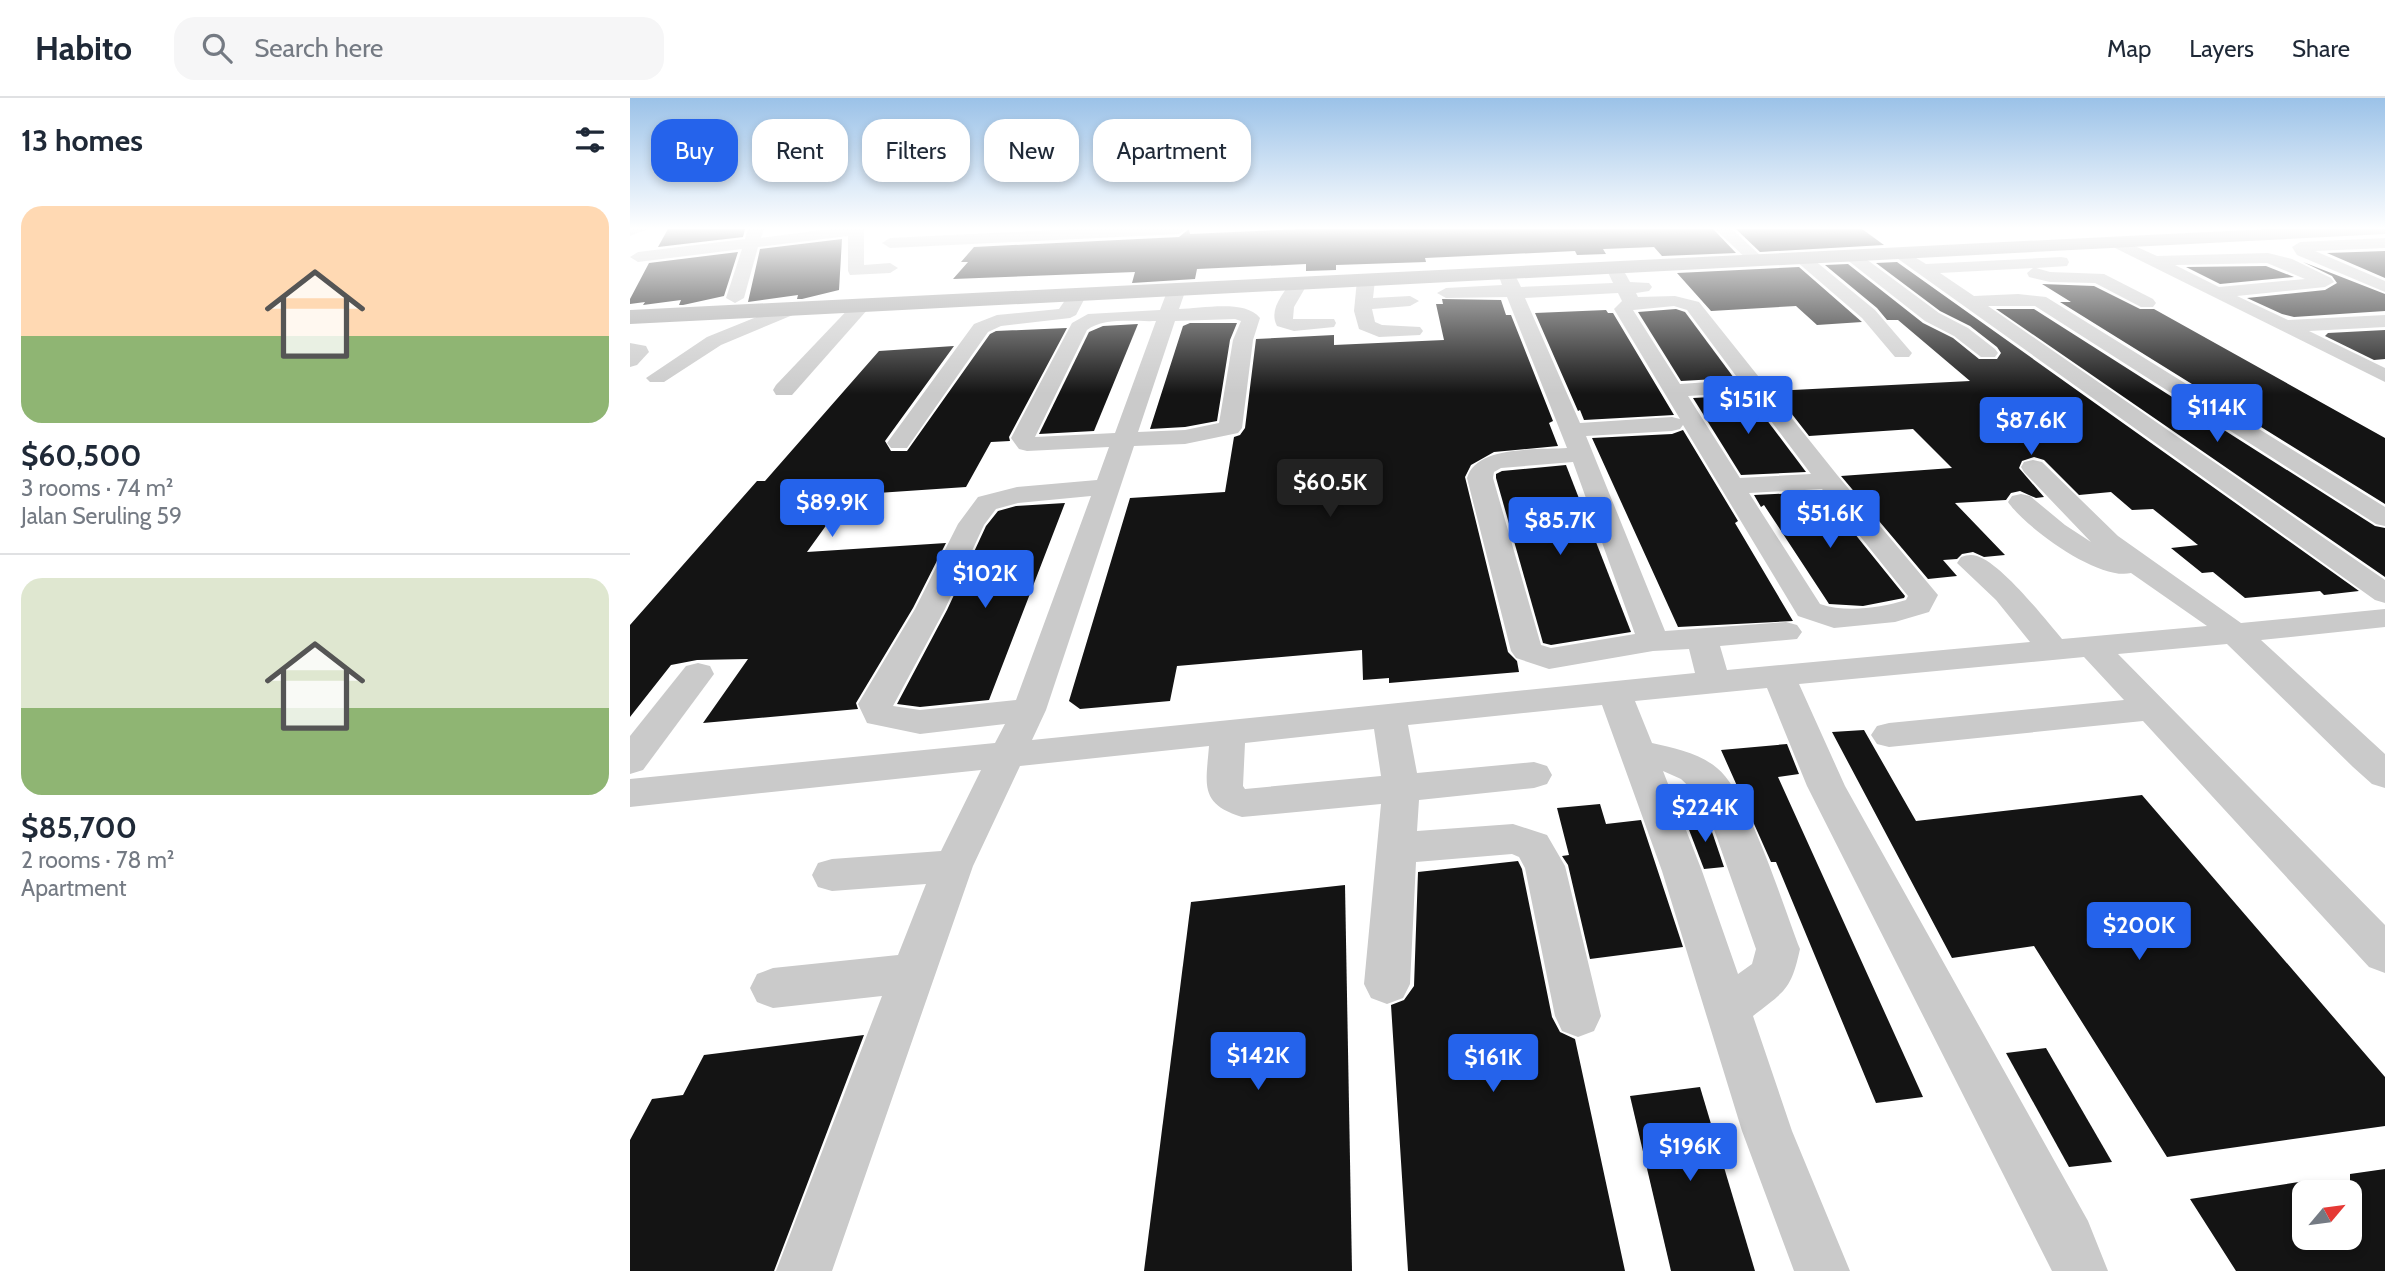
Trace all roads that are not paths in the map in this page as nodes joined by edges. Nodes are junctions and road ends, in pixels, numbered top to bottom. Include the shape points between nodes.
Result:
1 (1299, 283) edge
2 (739, 284) edge
3 (884, 284) edge
4 (1284, 284) edge
5 (1366, 284) edge
6 (1474, 284) edge
7 (1635, 284) edge
8 (1831, 284) edge
9 (1888, 284) edge
10 (1945, 284) edge
11 (2109, 284) edge
12 (2200, 284) edge
13 (2323, 284) edge
14 (1510, 285) junction
15 (889, 286) junction
16 (1623, 286) junction
17 (1671, 286) dead end
18 (1177, 289) junction
19 (2217, 292) junction
20 (1446, 293) dead end
21 (1078, 294) junction
22 (735, 298) dead end
23 (1410, 302) dead end
24 (1972, 302) junction
25 (2147, 303) dead end
26 (1363, 304) junction
27 (862, 305) junction
28 (794, 308) junction
29 (1326, 314) dead end
30 (1167, 316) junction
31 (630, 317) edge
32 (2385, 321) edge
33 (2286, 326) junction
34 (1413, 331) dead end
35 (630, 349) edge
36 (1902, 353) dead end
37 (1988, 353) dead end
38 (630, 361) edge
39 (2375, 365) edge
40 (2385, 376) edge
41 (657, 378) dead end
42 (1754, 385) junction
43 (784, 390) dead end
44 (1673, 391) junction
45 (2210, 409) junction
46 (2130, 414) junction
47 (1672, 424) dead end
48 (1124, 440) junction
49 (1577, 442) junction
50 (899, 443) dead end
51 (2033, 467) dead end
52 (1829, 481) junction
53 (1732, 486) junction
54 (1108, 487) junction
55 (2021, 502) dead end
56 (2385, 518) edge
57 (1971, 563) dead end
58 (2152, 577) junction
59 (2385, 594) edge
60 (2385, 618) edge
61 (1786, 632) dead end
62 (2235, 634) junction
63 (1702, 638) junction
64 (1653, 641) junction
65 (2091, 645) junction
66 (2052, 648) junction
67 (698, 674) dead end
68 (1779, 676) junction
69 (1714, 683) junction
70 (1615, 693) junction
71 (2151, 709) junction
72 (1030, 710) junction
73 (1390, 717) junction
74 (1228, 734) junction
75 (1889, 735) dead end
76 (1640, 754) junction
77 (1007, 756) junction
78 (630, 761) edge
79 (1534, 775) dead end
80 (2385, 775) edge
81 (1401, 788) junction
82 (630, 793) edge
83 (1398, 848) junction
84 (953, 866) junction
85 (832, 875) dead end
86 (2385, 954) edge
87 (912, 973) junction
88 (1387, 984) dead end
89 (772, 988) dead end
90 (1727, 1009) junction
91 (1578, 1016) dead end
92 (804, 1271) edge
93 (1822, 1271) edge
94 (2080, 1271) edge

1 - 29 street via 1284,307 1284,322 1294,325
2 - 22 street
3 - 15 street
4 - 18 main road
5 - 26 street
6 - 14 main road
7 - 16 main road
8 - 36 street via 1894,340
9 - 37 street
10 - 24 street
11 - 25 street
12 - 19 street
13 - 19 street
14 - 16 main road
14 - 20 street
14 - 49 street
15 - 21 main road
15 - 27 main road
16 - 17 street
16 - 42 street via 1693,306
16 - 44 street via 1623,309
18 - 21 main road
18 - 30 street
19 - 33 street
21 - 50 street via 1063,314 997,321 981,328
23 - 26 street
24 - 45 street via 2040,301
24 - 46 street
26 - 34 street via 1366,325 1379,331
27 - 28 main road
27 - 43 street
28 - 31 main road
28 - 41 street via 714,341
30 - 48 street
30 - 48 street via 1237,313 1251,318 1243,340 1230,428 1185,437
30 - 48 street via 1108,317 1088,320 1079,327 1023,438 1027,444
32 - 33 street
33 - 39 street
35 - 38 street via 639,352
39 - 40 street
42 - 44 street
42 - 52 street
44 - 53 street
45 - 46 street
45 - 56 street
46 - 59 street
47 - 49 street
48 - 54 street
49 - 64 street
49 - 64 street via 1495,461 1482,469 1480,478 1527,651 1549,659
51 - 58 street via 2108,542
52 - 53 street
52 - 53 street via 1923,595 1918,606 1834,620 1809,610
54 - 72 street
54 - 72 street via 1017,495 987,503 971,524 875,704 878,715 920,722
55 - 58 street via 2071,543
57 - 66 street via 2006,594
58 - 62 street
60 - 62 street
61 - 63 street
62 - 65 street
62 - 80 street
63 - 64 street
63 - 69 street
65 - 66 street
65 - 71 street
66 - 68 street
67 - 78 street
68 - 69 street
68 - 94 street via 1826,786
69 - 70 street
70 - 73 street
70 - 76 street
71 - 75 street
71 - 86 street
72 - 77 street
73 - 74 street
73 - 81 street
74 - 77 street
74 - 81 street via 1224,788 1242,803
76 - 90 street
76 - 90 street via 1685,763 1705,775 1721,795 1778,949 1772,975
77 - 82 street
77 - 84 street
79 - 81 street
81 - 83 street
83 - 88 street
83 - 91 street via 1513,839 1533,846 1545,866
84 - 85 street
84 - 87 street
87 - 89 street
87 - 92 street
90 - 93 street via 1767,1131

